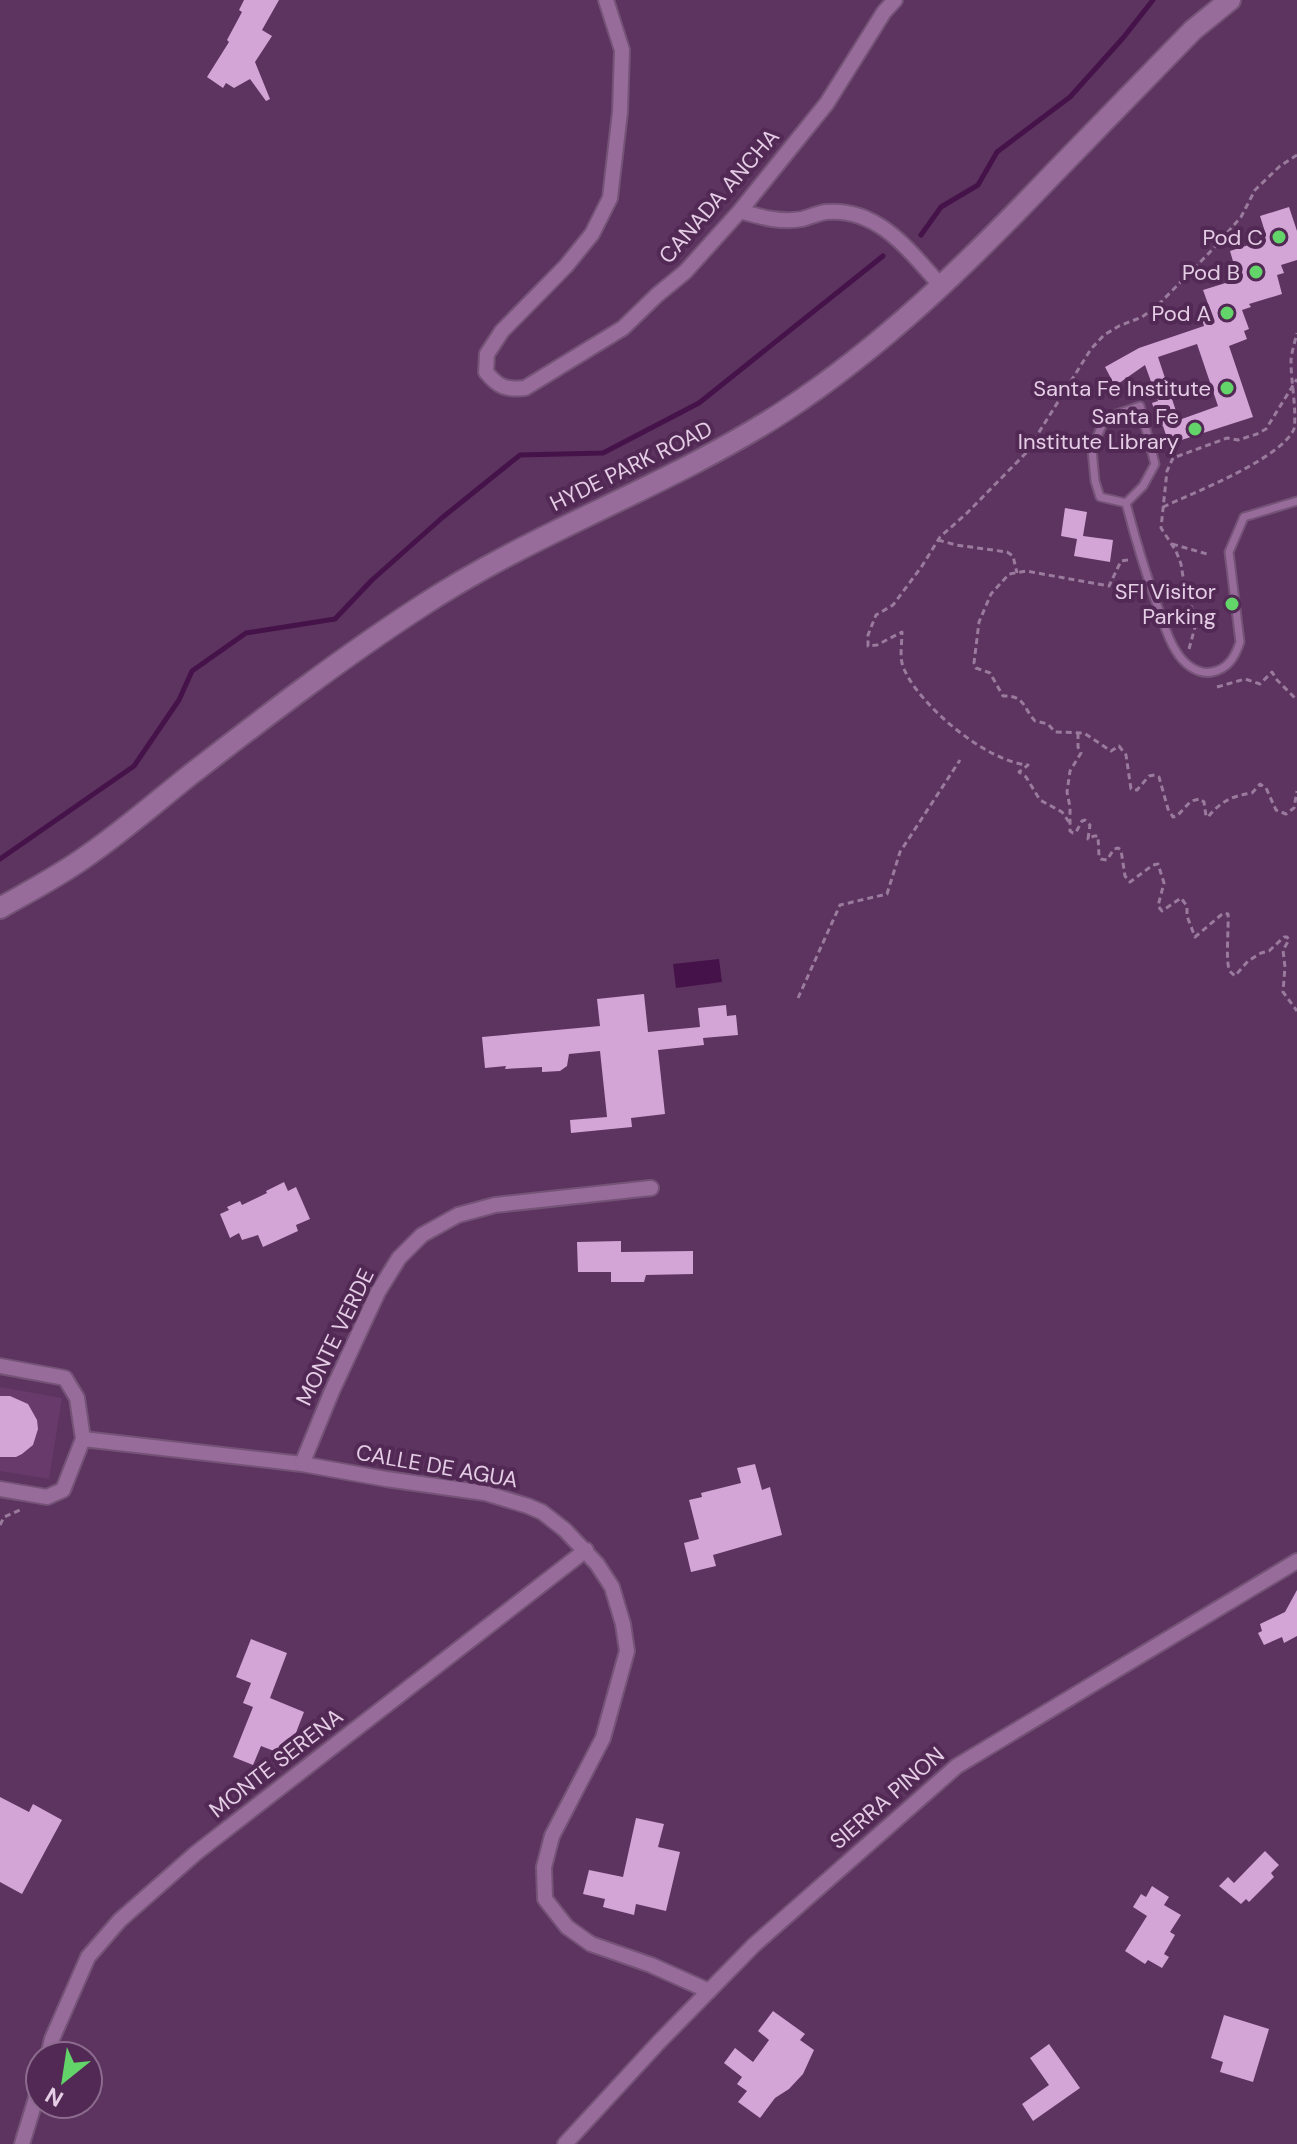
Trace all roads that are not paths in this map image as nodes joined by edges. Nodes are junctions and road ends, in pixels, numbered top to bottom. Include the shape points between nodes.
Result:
1 (606, 0) edge
2 (895, 0) edge
3 (1230, 0) edge
4 (740, 211) junction
5 (942, 287) junction
6 (1297, 501) edge
7 (1126, 503) junction
8 (0, 908) edge
9 (651, 1188) dead end
10 (0, 1366) edge
11 (83, 1439) junction
12 (302, 1464) junction
13 (0, 1489) edge
14 (586, 1550) junction
15 (1297, 1561) edge
16 (709, 1991) junction
17 (52, 2040) edge
18 (29, 2120) edge
19 (22, 2144) edge
20 (565, 2144) edge

1 - 4 street, CANADA ANCHA via 622,50 610,198 592,234 502,331 487,354 486,372 496,385 525,388 623,328 685,272
2 - 4 street, CANADA ANCHA via 827,103
3 - 5 main road, HYDE PARK ROAD via 1193,30
4 - 5 street via 769,220 854,214 884,227
5 - 8 main road, HYDE PARK ROAD via 863,355 762,425 534,541 419,607 303,687 83,859
6 - 7 lane via 1244,517 1229,552 1240,642 1223,669 1205,673 1190,667 1170,640
7 - 7 lane via 1100,497 1092,449 1105,418 1140,406 1155,464
9 - 12 street, MONTE VERDE via 479,1208 449,1219 414,1242 370,1308
10 - 11 street via 65,1378 77,1398
11 - 12 street, CALLE DE AGUA
11 - 13 street via 63,1490 47,1497
12 - 14 street, CALLE DE AGUA via 515,1501 542,1512
14 - 16 street, CALLE DE AGUA via 617,1600 627,1651 603,1738 552,1836 544,1867 545,1899 567,1927 591,1944
14 - 17 street, MONTE SERENA via 196,1853 126,1915 88,1957
15 - 16 street, SIERRA PINON via 957,1766
16 - 20 street, SIERRA PINON
18 - 19 street

